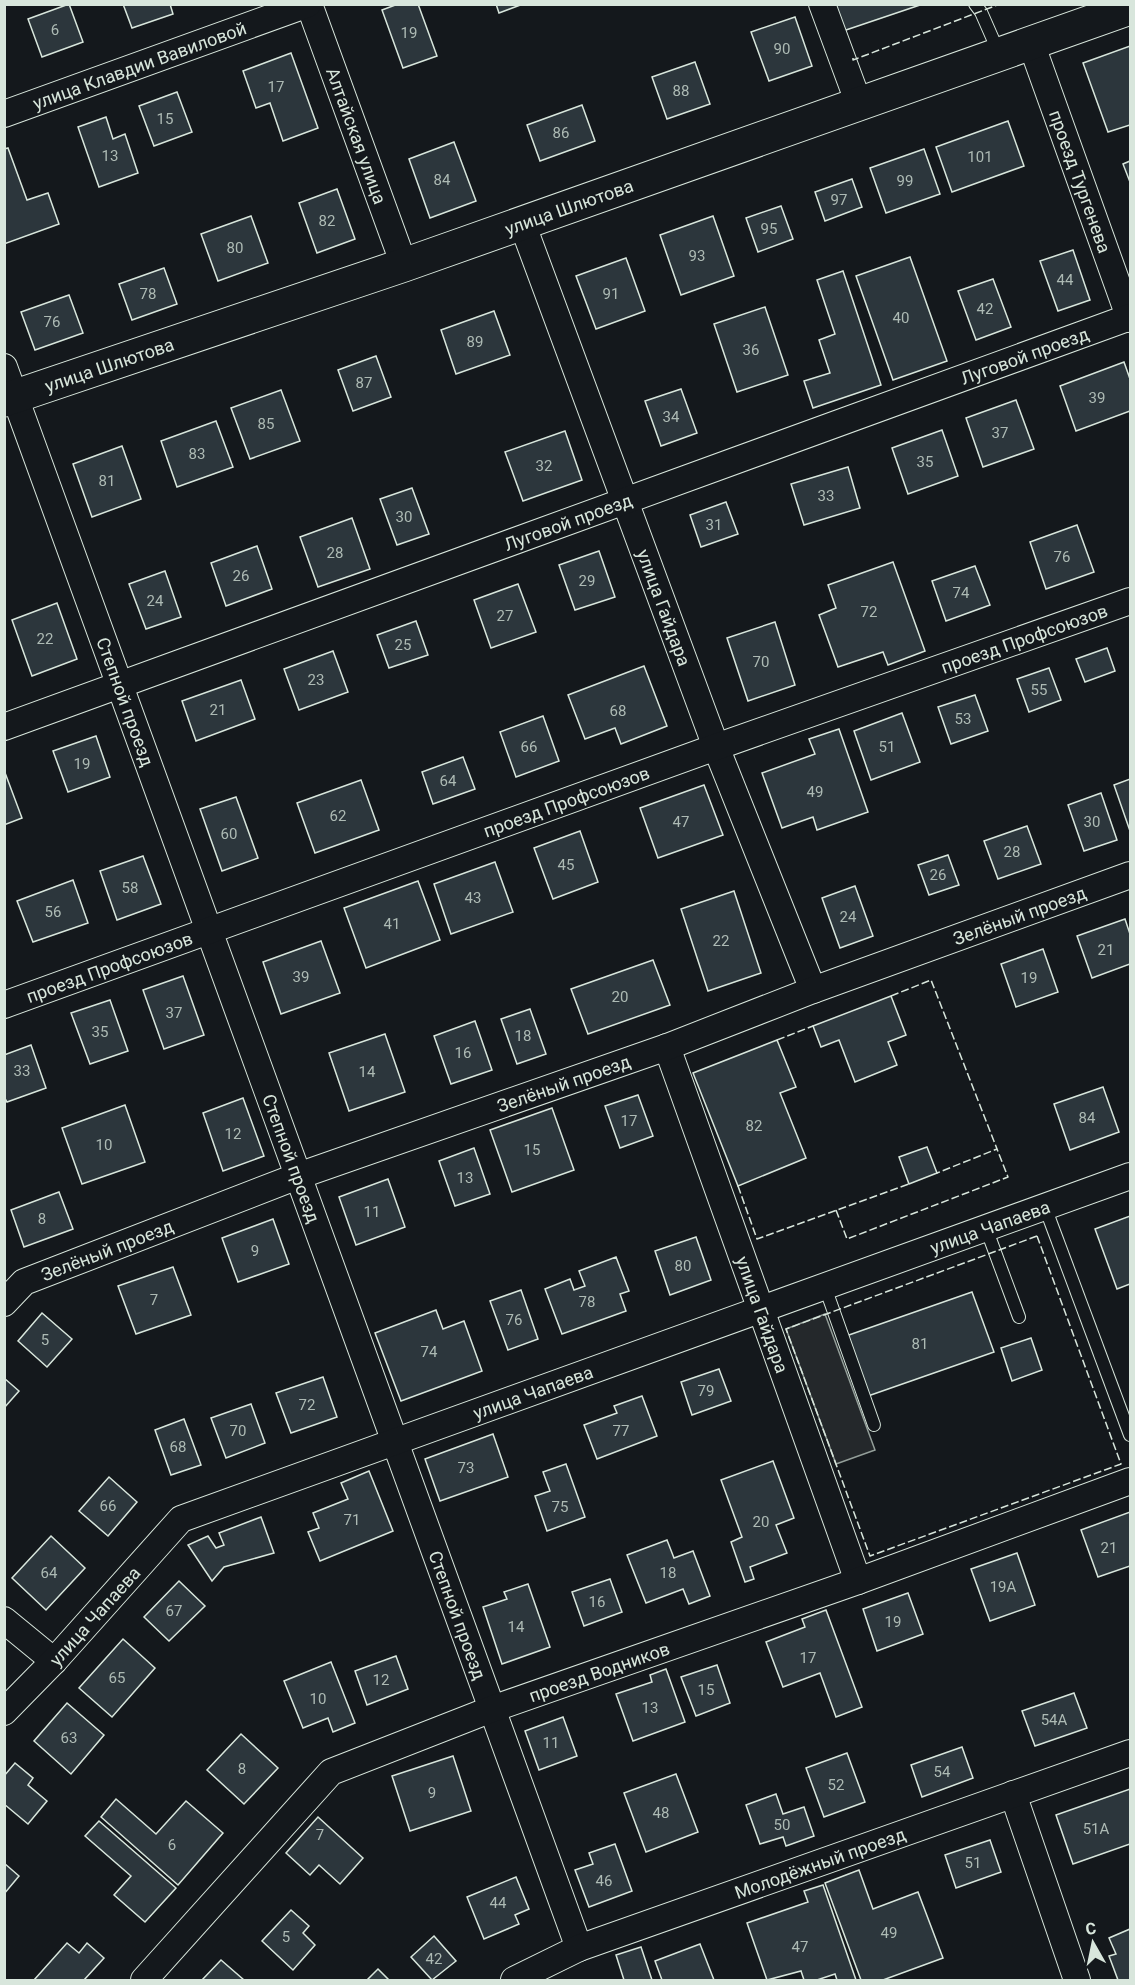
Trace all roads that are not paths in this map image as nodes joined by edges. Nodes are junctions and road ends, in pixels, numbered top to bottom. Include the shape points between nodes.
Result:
1 (309, 4) edge
2 (822, 4) edge
3 (975, 4) edge
4 (1131, 8) edge
5 (1031, 43) junction
6 (1000, 54) junction
7 (859, 104) junction
8 (4, 114) edge
9 (522, 224) junction
10 (404, 265) junction
11 (1130, 318) edge
12 (8, 388) edge
13 (624, 500) junction
14 (1131, 601) edge
15 (120, 686) junction
16 (4, 727) edge
17 (716, 747) junction
18 (1131, 875) edge
19 (209, 931) junction
20 (813, 990) junction
21 (4, 1005) edge
22 (668, 1047) junction
23 (298, 1176) junction
24 (1131, 1176) edge
25 (1045, 1207) junction
26 (986, 1228) junction
27 (825, 1287) junction
28 (4, 1303) edge
29 (761, 1310) junction
30 (1019, 1317) dead end
31 (874, 1425) dead end
32 (1131, 1435) edge
33 (395, 1441) junction
34 (1131, 1480) edge
35 (858, 1581) junction
36 (4, 1620) edge
37 (54, 1661) junction
38 (492, 1709) junction
39 (4, 1712) edge
40 (1131, 1753) edge
41 (1013, 1794) junction
42 (579, 1948) junction
43 (144, 1980) edge
44 (514, 1980) edge
45 (1077, 1980) edge

1 - 8 street, улица Клавдии Вавиловой
1 - 10 street, Алтайская улица
2 - 7 street
3 - 6 lane
4 - 5 main road, улица Шлютова
5 - 6 main road, улица Шлютова
5 - 11 street, проезд Тургенева
6 - 7 main road, улица Шлютова
7 - 9 main road, улица Шлютова
9 - 10 main road, улица Шлютова
9 - 13 street, улица Гайдара
10 - 12 main road, улица Шлютова
11 - 13 street, Луговой проезд
12 - 15 street, Степной проезд
13 - 15 street, Луговой проезд
13 - 17 street, улица Гайдара
14 - 17 street, проезд Профсоюзов
15 - 16 street, Луговой проезд
15 - 19 street, Степной проезд
17 - 19 street, проезд Профсоюзов
17 - 20 street, улица Гайдара
18 - 20 street, Зелёный проезд
19 - 21 street, проезд Профсоюзов
19 - 23 street, Степной проезд
20 - 22 street, Зелёный проезд
22 - 23 street, Зелёный проезд
22 - 29 street, улица Гайдара
23 - 28 street, Зелёный проезд via 24,1282
23 - 33 street, Степной проезд
24 - 25 street, улица Чапаева
25 - 26 street, улица Чапаева
25 - 32 lane
26 - 27 street, улица Чапаева
26 - 30 lane
27 - 29 street, улица Чапаева
27 - 31 lane
29 - 33 street, улица Чапаева
29 - 35 street, улица Гайдара
33 - 37 street, улица Чапаева via 181,1519
33 - 38 street, Степной проезд
34 - 35 street, проезд Водников
35 - 38 street, проезд Водников
36 - 37 street
37 - 39 street, улица Чапаева
38 - 42 street, Степной проезд
38 - 43 street, проезд Водников via 331,1772
40 - 41 street, Молодёжный проезд
41 - 42 street, Молодёжный проезд
41 - 45 street
42 - 44 street, Молодёжный проезд

